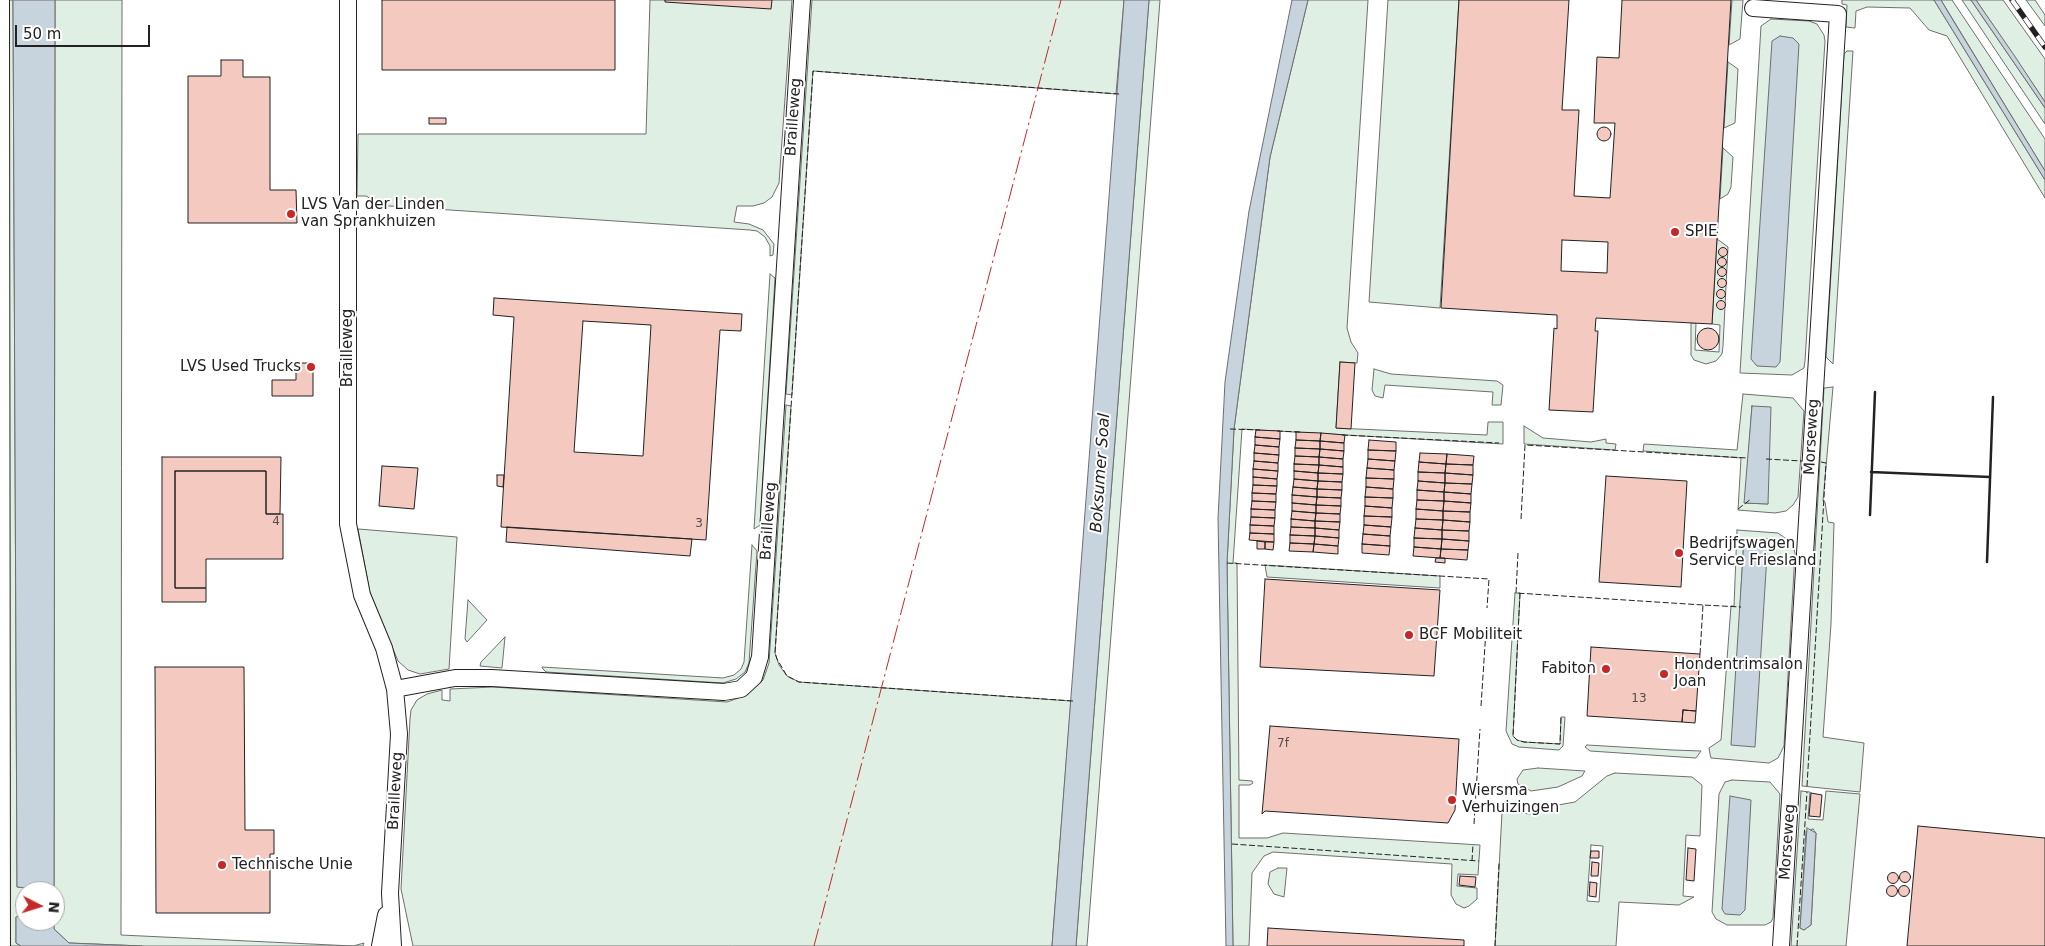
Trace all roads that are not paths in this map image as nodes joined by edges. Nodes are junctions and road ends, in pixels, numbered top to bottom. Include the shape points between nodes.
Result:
1 (0, 0) edge
2 (348, 0) edge
3 (802, 0) edge
4 (1753, 8) dead end
5 (395, 688) junction
6 (390, 893) junction
7 (2, 946) edge
8 (380, 946) edge
9 (393, 946) edge
10 (1781, 946) edge

1 - 7 street
2 - 5 street, Brailleweg via 348,524 362,596 384,648
3 - 5 street, Brailleweg via 760,657 754,676 741,689 724,692 492,678 455,678
4 - 10 street, Morseweg via 1838,14
5 - 6 street, Brailleweg via 399,734
6 - 8 street, Brailleweg
6 - 9 street, Brailleweg

